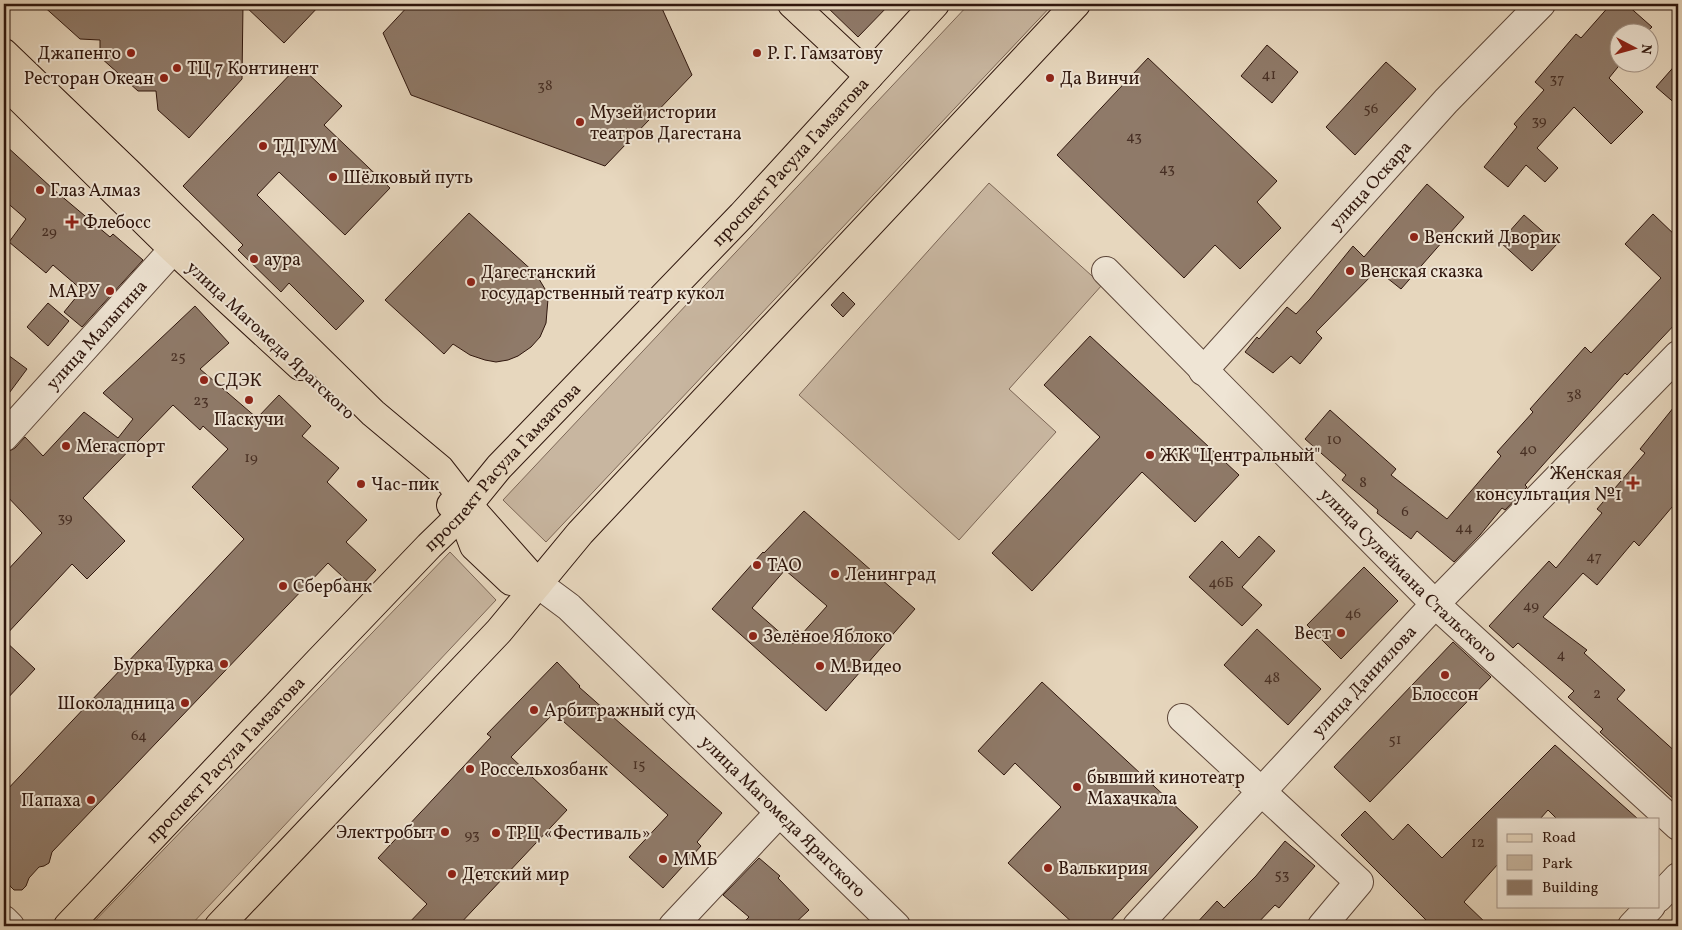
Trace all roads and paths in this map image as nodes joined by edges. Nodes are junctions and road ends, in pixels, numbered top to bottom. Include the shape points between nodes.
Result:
1 (792, 4) edge
2 (798, 4) edge
3 (935, 4) edge
4 (1076, 4) edge
5 (1541, 4) edge
6 (4, 53) edge
7 (870, 74) junction
8 (4, 83) edge
9 (182, 241) junction
10 (1106, 271) dead end
11 (1678, 354) edge
12 (1203, 371) junction
13 (4, 438) edge
14 (465, 509) junction
15 (538, 584) junction
16 (1435, 604) junction
17 (1182, 718) dead end
18 (1261, 792) junction
19 (779, 813) junction
20 (1678, 826) edge
21 (1678, 877) edge
22 (1660, 896) edge
23 (1649, 908) edge
24 (4, 920) edge
25 (10, 926) edge
26 (68, 926) edge
27 (219, 926) edge
28 (673, 926) edge
29 (896, 926) edge
30 (1137, 926) edge
31 (1322, 926) edge
32 (1632, 926) edge

1 - 7 main road
2 - 7 main road
3 - 7 main road, проспект Расула Гамзатова
4 - 15 main road via 580,533
5 - 12 street, улица Оскара via 1446,101
6 - 9 main road, улица Магомеда Ярагского
7 - 14 main road, проспект Расула Гамзатова via 742,215 499,467
8 - 9 main road, улица Магомеда Ярагского
9 - 13 street, улица Малыгина
9 - 14 main road, улица Магомеда Ярагского via 440,469
10 - 12 street, улица Сулеймана Стальского
11 - 16 street, улица Даниялова
12 - 16 street, улица Сулеймана Стальского
14 - 15 main road, улица Магомеда Ярагского via 494,520 525,552
14 - 26 main road, проспект Расула Гамзатова
15 - 19 street, улица Магомеда Ярагского via 569,607
15 - 27 main road via 499,631
16 - 18 street, улица Даниялова
16 - 20 street, улица Сулеймана Стальского
17 - 18 street
18 - 30 street, улица Даниялова
18 - 31 street via 1359,882
19 - 28 street
19 - 29 street, улица Магомеда Ярагского
21 - 22 street
23 - 32 street
24 - 25 street

